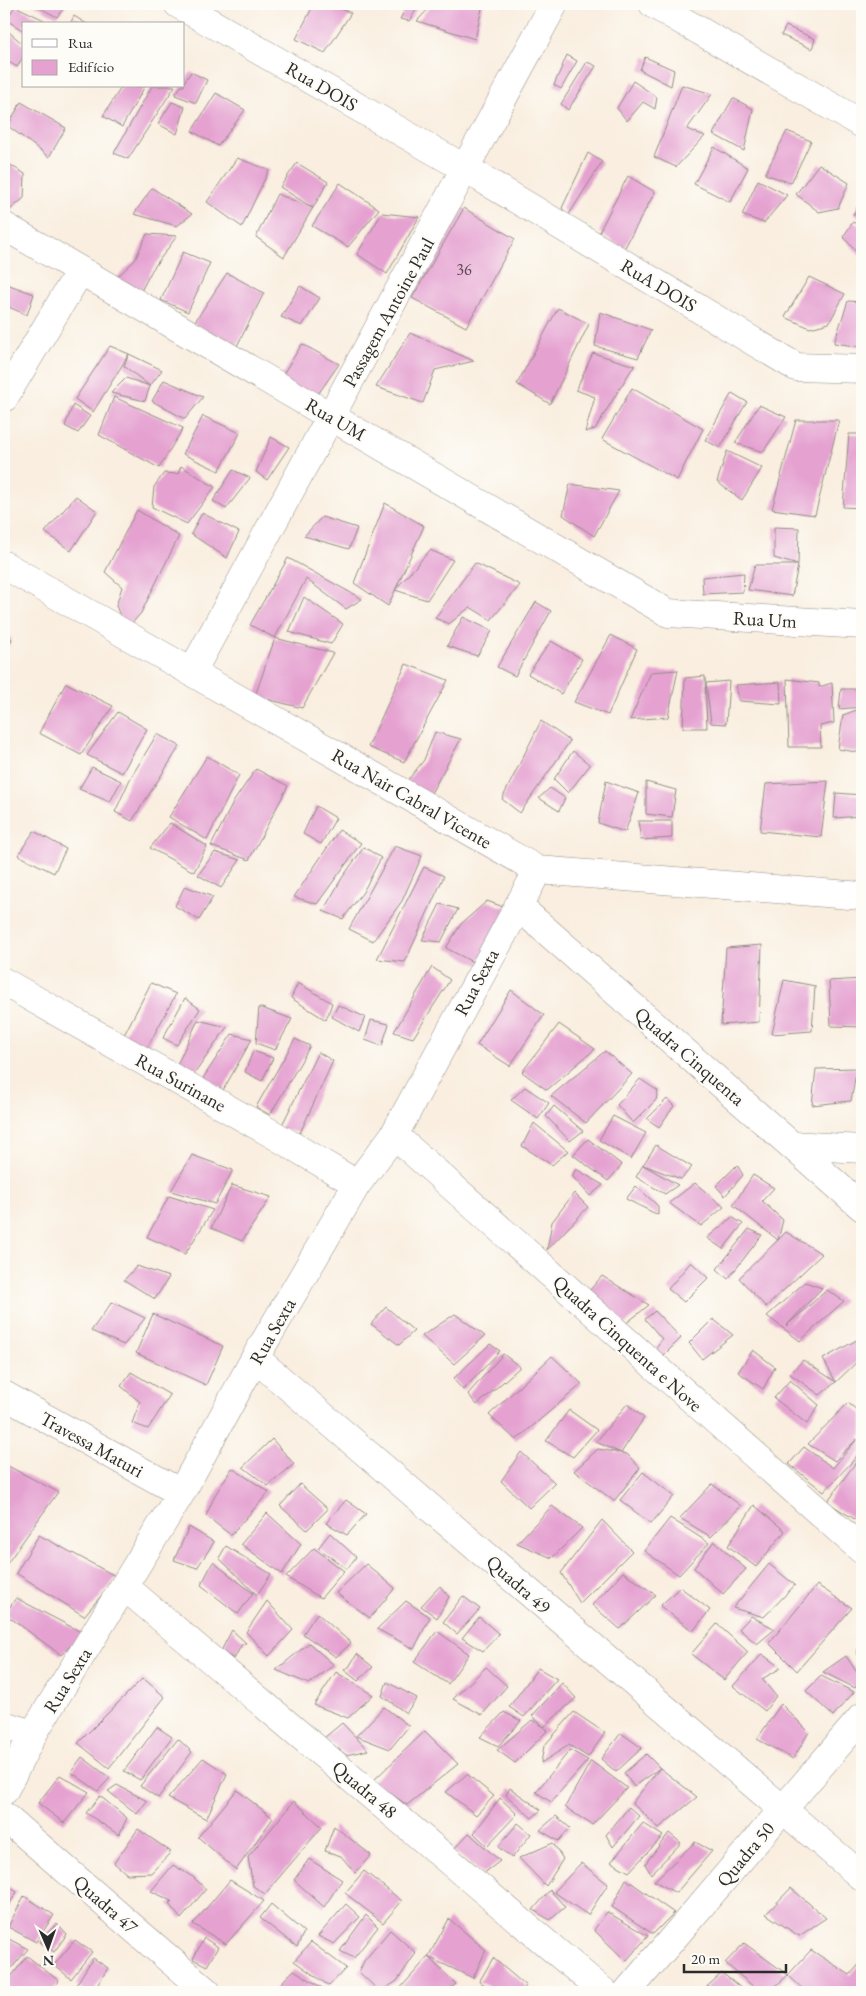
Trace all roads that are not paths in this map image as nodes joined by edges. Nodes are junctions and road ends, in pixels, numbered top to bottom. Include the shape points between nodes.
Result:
1 (178, 4) edge
2 (554, 4) edge
3 (654, 4) edge
4 (862, 124) edge
5 (466, 168) junction
6 (4, 226) edge
7 (80, 271) junction
8 (862, 370) edge
9 (4, 398) edge
10 (331, 416) junction
11 (4, 564) edge
12 (668, 614) joint
13 (862, 624) edge
14 (192, 672) junction
15 (538, 870) junction
16 (862, 896) edge
17 (518, 906) junction
18 (4, 982) edge
19 (394, 1135) junction
20 (791, 1145) junction
21 (862, 1149) edge
22 (357, 1184) junction
23 (862, 1207) edge
24 (256, 1358) junction
25 (4, 1395) edge
26 (181, 1493) junction
27 (862, 1550) edge
28 (125, 1587) junction
29 (862, 1716) edge
30 (4, 1725) edge
31 (33, 1734) junction
32 (4, 1791) edge
33 (782, 1810) junction
34 (4, 1816) edge
35 (862, 1877) edge
36 (207, 1992) edge
37 (604, 1992) edge
38 (627, 1992) edge

1 - 5 street, Rua DOIS
2 - 5 street, Passagem Antoine Paul
3 - 4 street
5 - 8 street, RuA DOIS via 796,367
5 - 10 street, Passagem Antoine Paul
6 - 7 street, Rua UM
7 - 9 street
7 - 10 street, Rua UM
10 - 12 street, Rua UM
10 - 14 street, Passagem Antoine Paul
11 - 14 street, Rua Nair Cabral Vicente
12 - 13 street, Rua Um
14 - 15 street, Rua Nair Cabral Vicente
15 - 16 street, Rua Nair Cabral Vicente
15 - 17 street, Rua Sexta
17 - 19 street, Rua Sexta
17 - 20 street, Quadra Cinquenta
18 - 22 street, Rua Surinane
19 - 22 street, Rua Sexta
19 - 27 street, Quadra Cinquenta e Nove
20 - 21 street
20 - 23 street, Quadra Cinquenta
22 - 24 street, Rua Sexta
24 - 26 street, Rua Sexta
24 - 33 street, Quadra 49
25 - 26 street, Travessa Maturi
26 - 28 street, Rua Sexta
28 - 31 street, Rua Sexta
28 - 37 street, Quadra 48
29 - 33 street, Quadra 50
30 - 31 street
31 - 32 street, Rua Sexta
33 - 35 street, Quadra 49
33 - 38 street, Quadra 50
34 - 36 street, Quadra 47

